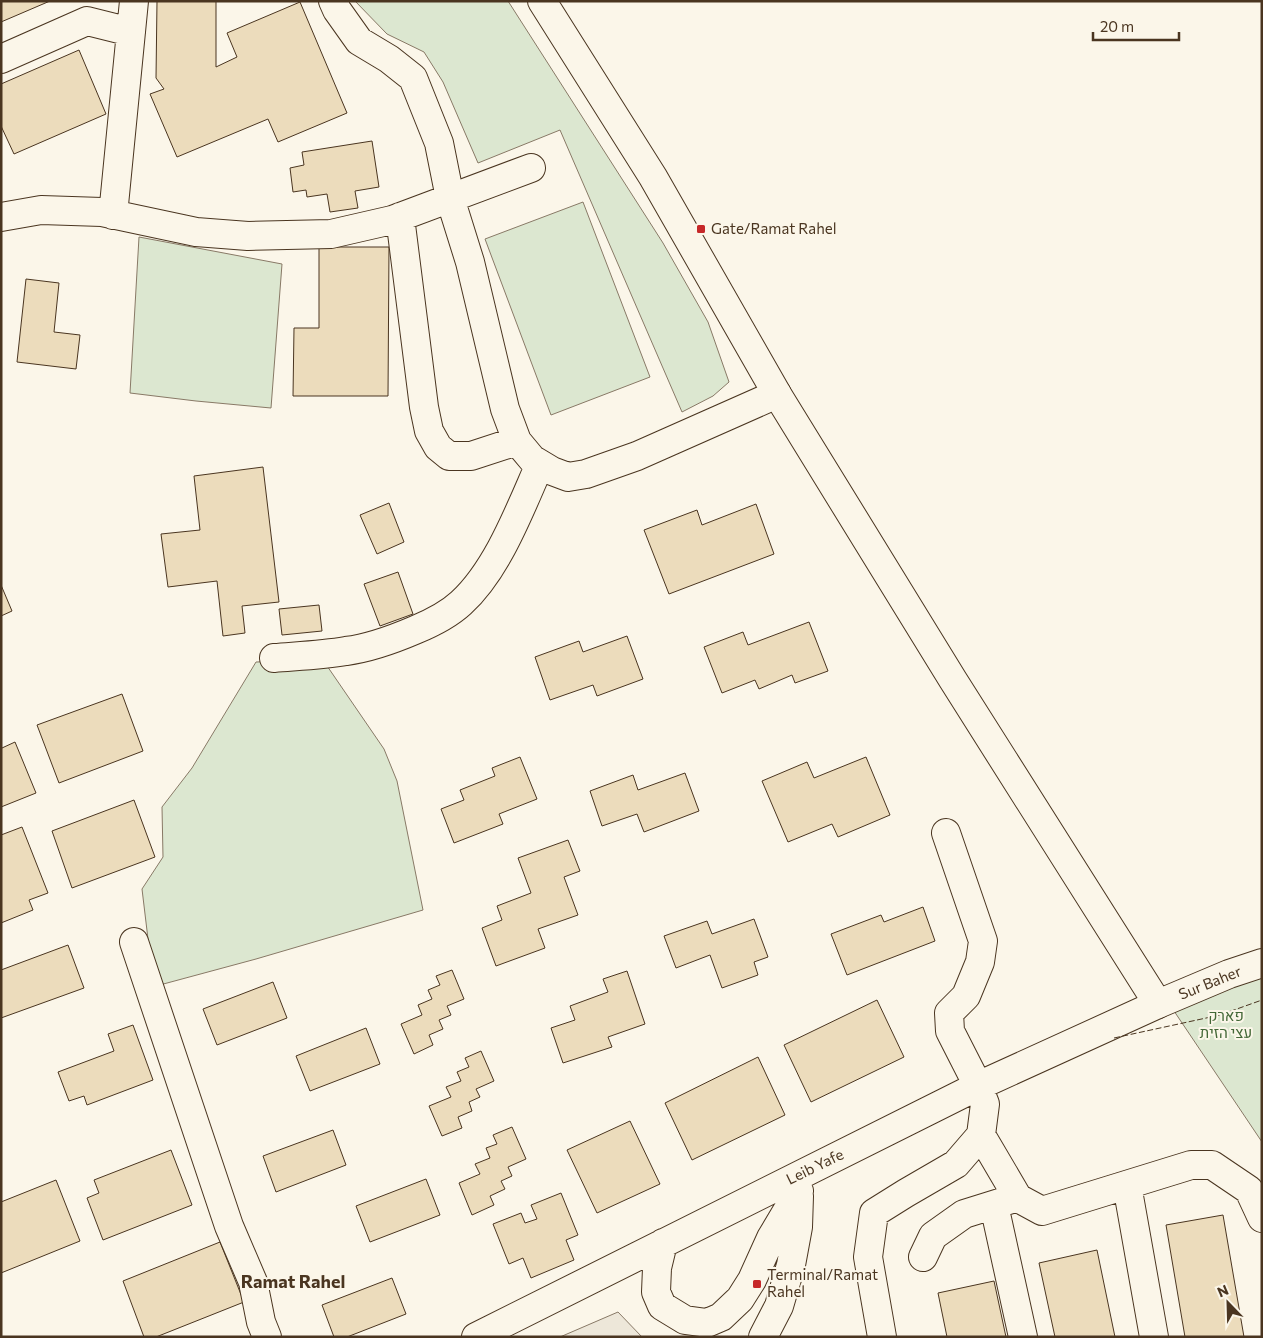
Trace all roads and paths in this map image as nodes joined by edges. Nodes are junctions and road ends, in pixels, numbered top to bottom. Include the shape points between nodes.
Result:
1 (134, 1) edge
2 (333, 1) edge
3 (542, 1) edge
4 (131, 32) junction
5 (1, 59) edge
6 (531, 168) dead end
7 (450, 198) junction
8 (113, 215) junction
9 (2, 216) edge
10 (400, 217) junction
11 (777, 394) junction
12 (517, 441) junction
13 (540, 464) junction
14 (274, 658) dead end
15 (946, 833) dead end
16 (134, 942) dead end
17 (1262, 963) edge
18 (1158, 1004) junction
19 (978, 1086) junction
20 (982, 1135) junction
21 (799, 1183) junction
22 (1127, 1185) junction
23 (1006, 1201) junction
24 (1262, 1218) edge
25 (663, 1243) junction
26 (923, 1257) dead end
27 (267, 1337) edge
28 (476, 1337) edge
29 (763, 1337) edge
30 (882, 1337) edge
31 (1023, 1337) edge
32 (1154, 1337) edge

1 - 4 street
2 - 7 street via 359,41 413,78 439,143
3 - 11 street via 653,177
4 - 5 street via 88,21
4 - 8 street
6 - 7 street
7 - 10 street
7 - 12 street via 470,262 505,409
8 - 9 street via 41,210
8 - 10 street via 196,232 248,236 332,234
10 - 12 street via 429,431 438,447 449,456 471,456
11 - 13 street via 637,456 586,474 568,476 552,472
11 - 18 street
12 - 13 street
13 - 14 street via 510,530 481,580 461,603 438,620 393,639 348,651
15 - 19 street via 983,941 980,962 966,996 949,1013 950,1031
16 - 27 street via 229,1226 253,1282
17 - 18 street, Sur Baher
18 - 19 street, Leib Yafe
19 - 20 street via 986,1104
19 - 21 street, Leib Yafe
20 - 23 street
20 - 30 street via 956,1164 874,1213 868,1256
21 - 25 street, Leib Yafe
21 - 25 street via 752,1280 740,1299 721,1317 707,1323 685,1320 662,1306 656,1292
21 - 29 street via 798,1227 791,1265 779,1306
22 - 23 street via 1042,1211
22 - 24 street via 1191,1165 1212,1165 1249,1190
22 - 32 street
23 - 26 street via 964,1214 934,1236
23 - 31 street
25 - 28 street, Leib Yafe

